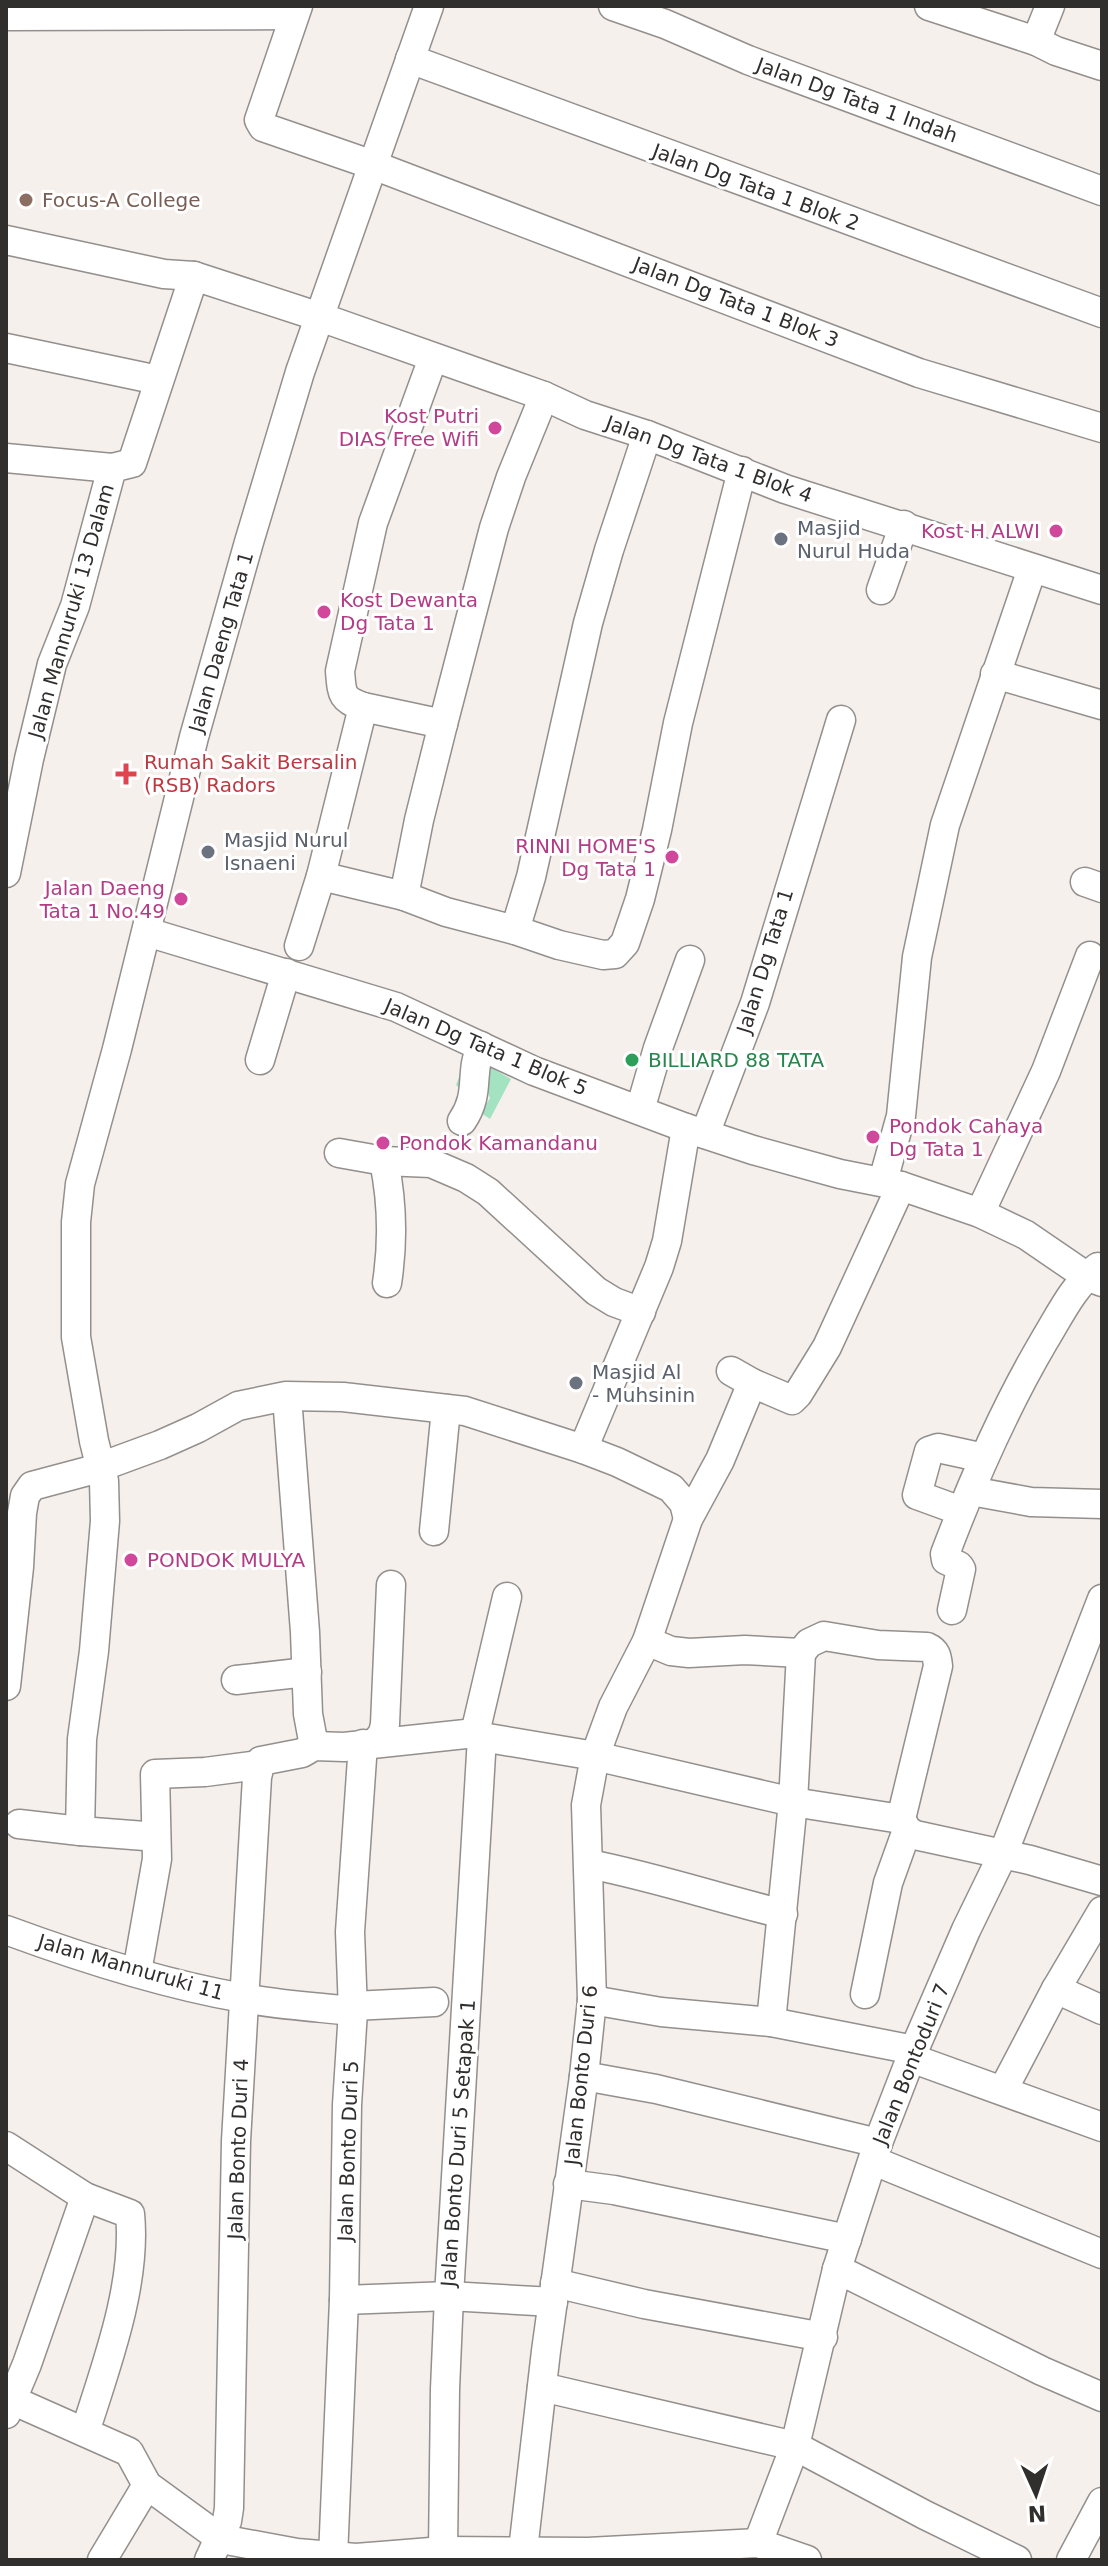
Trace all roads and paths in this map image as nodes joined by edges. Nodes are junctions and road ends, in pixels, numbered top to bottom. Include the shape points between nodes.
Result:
1 (429, 6) edge
2 (613, 6) edge
3 (929, 6) edge
4 (1050, 6) edge
5 (296, 10) edge
6 (9, 13) edge
7 (668, 15) edge
8 (1036, 41) junction
9 (410, 59) junction
10 (1102, 66) edge
11 (373, 165) junction
12 (1102, 191) edge
13 (6, 240) edge
14 (194, 276) junction
15 (1102, 313) edge
16 (320, 317) junction
17 (6, 348) edge
18 (433, 358) junction
19 (158, 380) junction
20 (544, 396) junction
21 (1102, 428) edge
22 (647, 435) junction
23 (6, 458) edge
24 (112, 468) junction
25 (742, 471) junction
26 (904, 525) junction
27 (1032, 569) junction
28 (881, 590) dead end
29 (1102, 590) edge
30 (995, 674) junction
31 (1102, 705) edge
32 (363, 707) junction
33 (841, 720) dead end
34 (443, 724) junction
35 (6, 873) edge
36 (321, 876) junction
37 (404, 896) junction
38 (515, 930) junction
39 (147, 932) junction
40 (299, 946) dead end
41 (1090, 956) dead end
42 (690, 960) dead end
43 (286, 973) junction
44 (481, 1046) junction
45 (260, 1060) dead end
46 (640, 1110) junction
47 (462, 1121) dead end
48 (695, 1131) junction
49 (339, 1153) dead end
50 (384, 1161) junction
51 (892, 1184) junction
52 (980, 1213) junction
53 (1097, 1274) edge
54 (387, 1283) dead end
55 (641, 1312) junction
56 (287, 1397) junction
57 (446, 1409) junction
58 (583, 1449) junction
59 (984, 1458) junction
60 (103, 1474) junction
61 (966, 1501) junction
62 (1102, 1504) edge
63 (688, 1519) junction
64 (434, 1531) dead end
65 (391, 1585) dead end
66 (507, 1597) dead end
67 (11, 1598) edge
68 (1102, 1599) edge
69 (952, 1610) dead end
70 (647, 1641) junction
71 (1095, 1641) edge
72 (801, 1653) junction
73 (307, 1672) junction
74 (236, 1680) dead end
75 (6, 1686) edge
76 (479, 1735) junction
77 (369, 1743) junction
78 (314, 1746) junction
79 (595, 1756) junction
80 (258, 1771) junction
81 (793, 1802) junction
82 (19, 1824) dead end
83 (904, 1825) junction
84 (80, 1831) junction
85 (145, 1836) dead end
86 (1003, 1854) junction
87 (589, 1864) junction
88 (1102, 1881) edge
89 (1102, 1911) edge
90 (783, 1914) junction
91 (6, 1930) edge
92 (137, 1972) junction
93 (1056, 1989) junction
94 (865, 1994) dead end
95 (244, 1998) junction
96 (592, 2000) junction
97 (434, 2002) dead end
98 (353, 2008) junction
99 (1102, 2010) edge
100 (771, 2022) junction
101 (912, 2054) junction
102 (584, 2076) junction
103 (1003, 2090) junction
104 (1102, 2127) edge
105 (6, 2146) edge
106 (876, 2152) junction
107 (568, 2184) junction
108 (85, 2197) junction
109 (847, 2239) junction
110 (1102, 2254) edge
111 (837, 2269) junction
112 (554, 2293) junction
113 (449, 2296) junction
114 (344, 2300) junction
115 (823, 2337) junction
116 (542, 2387) junction
117 (1102, 2397) edge
118 (10, 2401) edge
119 (85, 2432) junction
120 (795, 2446) junction
121 (147, 2485) junction
122 (1102, 2502) edge
123 (219, 2540) edge
124 (758, 2543) junction
125 (523, 2550) junction
126 (456, 2554) edge
127 (588, 2556) edge
128 (333, 2557) junction
129 (102, 2560) edge
130 (807, 2560) edge
131 (1017, 2560) edge
132 (1071, 2560) edge

1 - 9 street, Jalan Daeng Tata 1
2 - 7 street, Jalan Dg Tata 1 Indah
3 - 8 street
4 - 8 street
5 - 6 street
5 - 11 street, Jalan Dg Tata 1 Blok 3 via 259,120 263,127
7 - 12 street, Jalan Dg Tata 1 Indah via 748,60
8 - 10 street
9 - 11 street, Jalan Daeng Tata 1
9 - 15 street, Jalan Dg Tata 1 Blok 2
11 - 16 street, Jalan Daeng Tata 1
11 - 21 street, Jalan Dg Tata 1 Blok 3 via 919,373
13 - 14 street, Jalan Dg Tata 1 Blok 4
14 - 16 street, Jalan Dg Tata 1 Blok 4
14 - 19 street, Jalan Mannuruki 13 Dalam
16 - 18 street, Jalan Dg Tata 1 Blok 4
16 - 39 street, Jalan Daeng Tata 1 via 194,737
17 - 19 street
18 - 20 street, Jalan Dg Tata 1 Blok 4
18 - 32 street via 373,523 340,671 344,695
19 - 24 street, Jalan Mannuruki 13 Dalam via 132,463
20 - 22 street, Jalan Dg Tata 1 Blok 4
20 - 34 street via 494,528
22 - 25 street, Jalan Dg Tata 1 Blok 4
22 - 38 street via 588,623
23 - 24 street
24 - 35 street, Jalan Mannuruki 13 Dalam via 75,606 52,664
25 - 26 street, Jalan Dg Tata 1 Blok 4
25 - 38 street via 625,943 615,954 603,955
26 - 27 street, Jalan Dg Tata 1 Blok 4
26 - 28 street
27 - 29 street, Jalan Dg Tata 1 Blok 4
27 - 30 street
30 - 31 street
30 - 51 street via 945,825 917,957
32 - 34 street
32 - 36 street
33 - 48 street, Jalan Dg Tata 1 via 755,1003
34 - 37 street
36 - 37 street
36 - 40 street
37 - 38 street
39 - 43 street, Jalan Dg Tata 1 Blok 5
39 - 60 street, Jalan Daeng Tata 1 via 80,1184 76,1222 76,1337
41 - 52 street via 1046,1071
42 - 46 street
43 - 44 street, Jalan Dg Tata 1 Blok 5 via 396,1007
43 - 45 street
44 - 46 street, Jalan Dg Tata 1 Blok 5
44 - 47 street via 475,1062 475,1095
46 - 48 street, Jalan Dg Tata 1 Blok 5
48 - 51 street, Jalan Dg Tata 1 Blok 5
48 - 55 street, Jalan Dg Tata 1 via 667,1241
49 - 50 street
50 - 54 street
50 - 55 street via 431,1163 466,1178 596,1291
51 - 52 street, Jalan Dg Tata 1 Blok 5
51 - 63 street, Jalan Bonto Duri 6 via 827,1347 792,1400 741,1386 720,1460
52 - 53 street, Jalan Dg Tata 1 Blok 5
53 - 59 street via 1038,1351
55 - 58 street, Jalan Dg Tata 1
56 - 57 street via 343,1397
56 - 60 street via 238,1406
56 - 73 street
57 - 58 street via 494,1418
57 - 64 street
58 - 63 street via 671,1488 684,1503
59 - 61 street
59 - 61 street via 938,1448 929,1451 917,1495
60 - 67 street via 32,1486 25,1496
60 - 84 street, Jalan Daeng Tata 1 via 105,1521 82,1739
61 - 62 street
61 - 69 street via 944,1558 961,1569
63 - 70 street, Jalan Bonto Duri 6
65 - 77 street, Jalan Bonto Duri 5 via 385,1724 383,1733
66 - 76 street, Jalan Bonto Duri 5 Setapak 1
67 - 75 street
68 - 71 street, Jalan Bontoduri 7
70 - 72 street via 689,1653
70 - 79 street, Jalan Bonto Duri 6
71 - 86 street, Jalan Bontoduri 7
72 - 81 street
72 - 83 street via 824,1636 934,1650 938,1666
73 - 74 street
73 - 78 street
76 - 77 street
76 - 79 street
76 - 113 street, Jalan Bonto Duri 5 Setapak 1
77 - 78 street
77 - 98 street, Jalan Bonto Duri 5 via 350,1932
78 - 80 street via 264,1760
79 - 81 street
79 - 87 street, Jalan Bonto Duri 6 via 586,1805
80 - 92 street via 155,1774 157,1859
80 - 95 street, Jalan Bonto Duri 4
81 - 83 street
81 - 90 street
82 - 84 street
83 - 86 street via 915,1835
83 - 94 street
84 - 85 street
86 - 88 street
86 - 101 street, Jalan Bontoduri 7
87 - 90 street
87 - 96 street, Jalan Bonto Duri 6
89 - 93 street
90 - 100 street
91 - 92 street, Jalan Mannuruki 11
92 - 95 street, Jalan Mannuruki 11
93 - 99 street
93 - 103 street
95 - 98 street, Jalan Mannuruki 11
95 - 123 street, Jalan Bonto Duri 4 via 230,2495
96 - 100 street
96 - 102 street, Jalan Bonto Duri 6
97 - 98 street, Jalan Mannuruki 11
98 - 114 street, Jalan Bonto Duri 5
100 - 101 street
101 - 103 street
101 - 106 street, Jalan Bontoduri 7
102 - 106 street via 669,2092
102 - 107 street, Jalan Bonto Duri 6
103 - 104 street
105 - 108 street
106 - 109 street, Jalan Bontoduri 7
106 - 110 street
107 - 109 street
107 - 112 street, Jalan Bonto Duri 6
108 - 118 street
108 - 119 street via 128,2212 131,2233 122,2304
109 - 111 street, Jalan Bontoduri 7
111 - 115 street, Jalan Bontoduri 7
111 - 117 street
112 - 113 street
112 - 115 street
112 - 116 street, Jalan Bonto Duri 6
113 - 114 street
113 - 126 street, Jalan Bonto Duri 5 Setapak 1 via 445,2389
114 - 128 street, Jalan Bonto Duri 5
115 - 120 street, Jalan Bontoduri 7
116 - 120 street
116 - 125 street, Jalan Bonto Duri 6
118 - 119 street
119 - 121 street via 129,2452
120 - 124 street, Jalan Bontoduri 7
120 - 131 street
121 - 123 street
121 - 129 street
122 - 132 street
123 - 128 street
124 - 127 street
124 - 130 street
125 - 126 street
125 - 127 street
126 - 128 street

